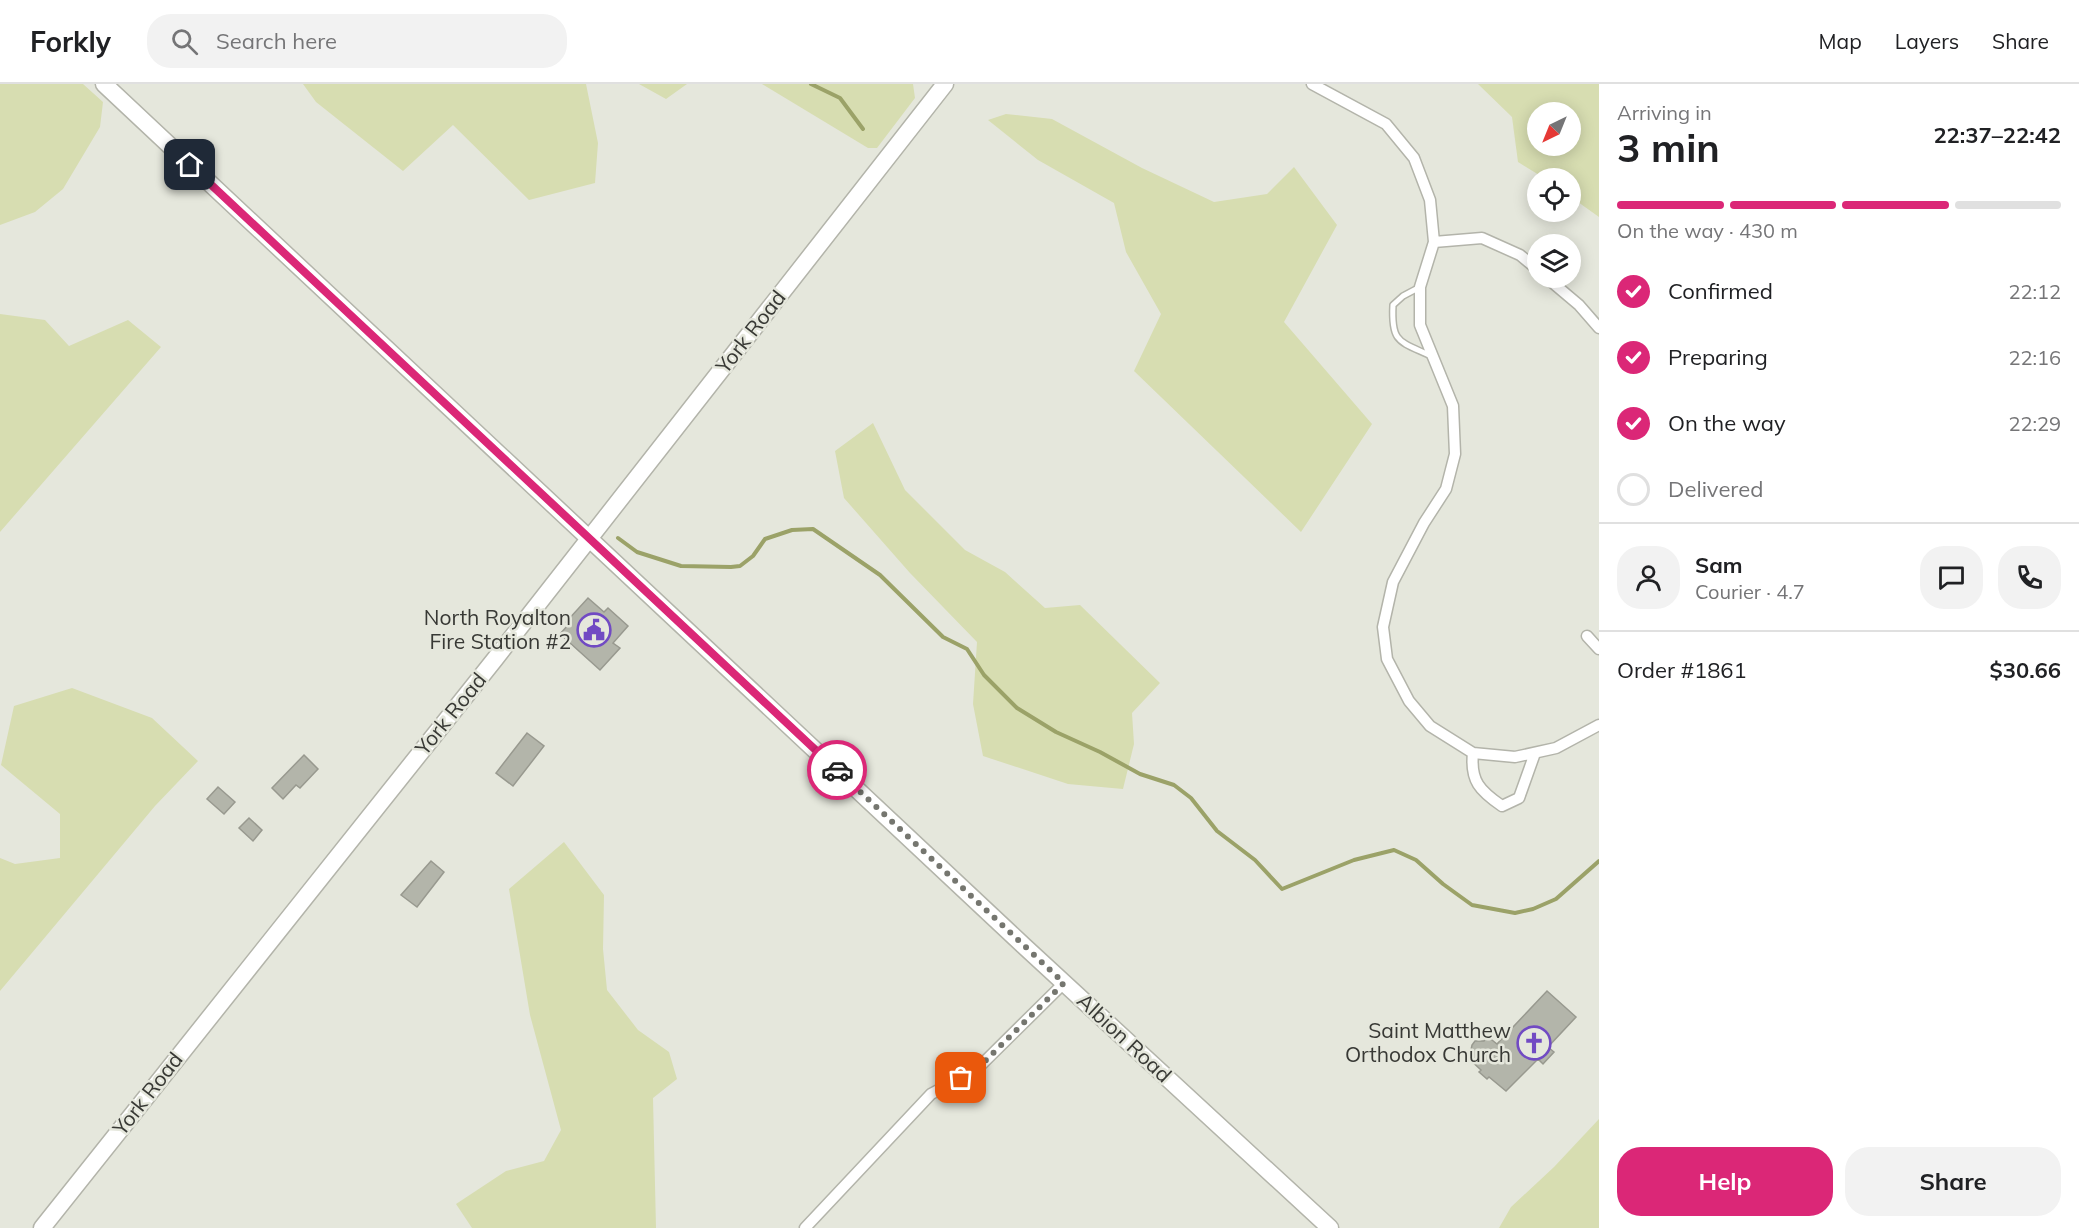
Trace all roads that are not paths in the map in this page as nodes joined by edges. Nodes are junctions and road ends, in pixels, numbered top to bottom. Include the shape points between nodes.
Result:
1 (104, 84) edge
2 (945, 84) edge
3 (1312, 84) edge
4 (1434, 242) junction
5 (1527, 261) edge
6 (1420, 287) junction
7 (1559, 288) edge
8 (1599, 328) edge
9 (1431, 356) junction
10 (589, 539) junction
11 (1587, 636) dead end
12 (1599, 650) edge
13 (1599, 725) edge
14 (1473, 753) junction
15 (1536, 753) junction
16 (1064, 983) junction
17 (42, 1228) edge
18 (805, 1228) edge
19 (1330, 1228) edge

1 - 10 street, Albion Road
2 - 10 street, York Road
3 - 4 street via 1386,124 1414,158 1430,200
4 - 5 street via 1482,238
4 - 6 street
6 - 9 street via 1420,325
6 - 9 lane via 1393,305 1392,326 1402,343
7 - 8 street
9 - 14 street via 1453,406 1455,454 1446,489 1393,582 1383,627 1387,659 1409,701 1430,726
10 - 16 street, Albion Road
10 - 17 street, York Road
11 - 12 street
13 - 15 street via 1556,748
14 - 15 street via 1515,757
14 - 15 street via 1471,770 1483,793 1502,807 1519,798
16 - 18 street via 976,1070 931,1094
16 - 19 street, Albion Road

